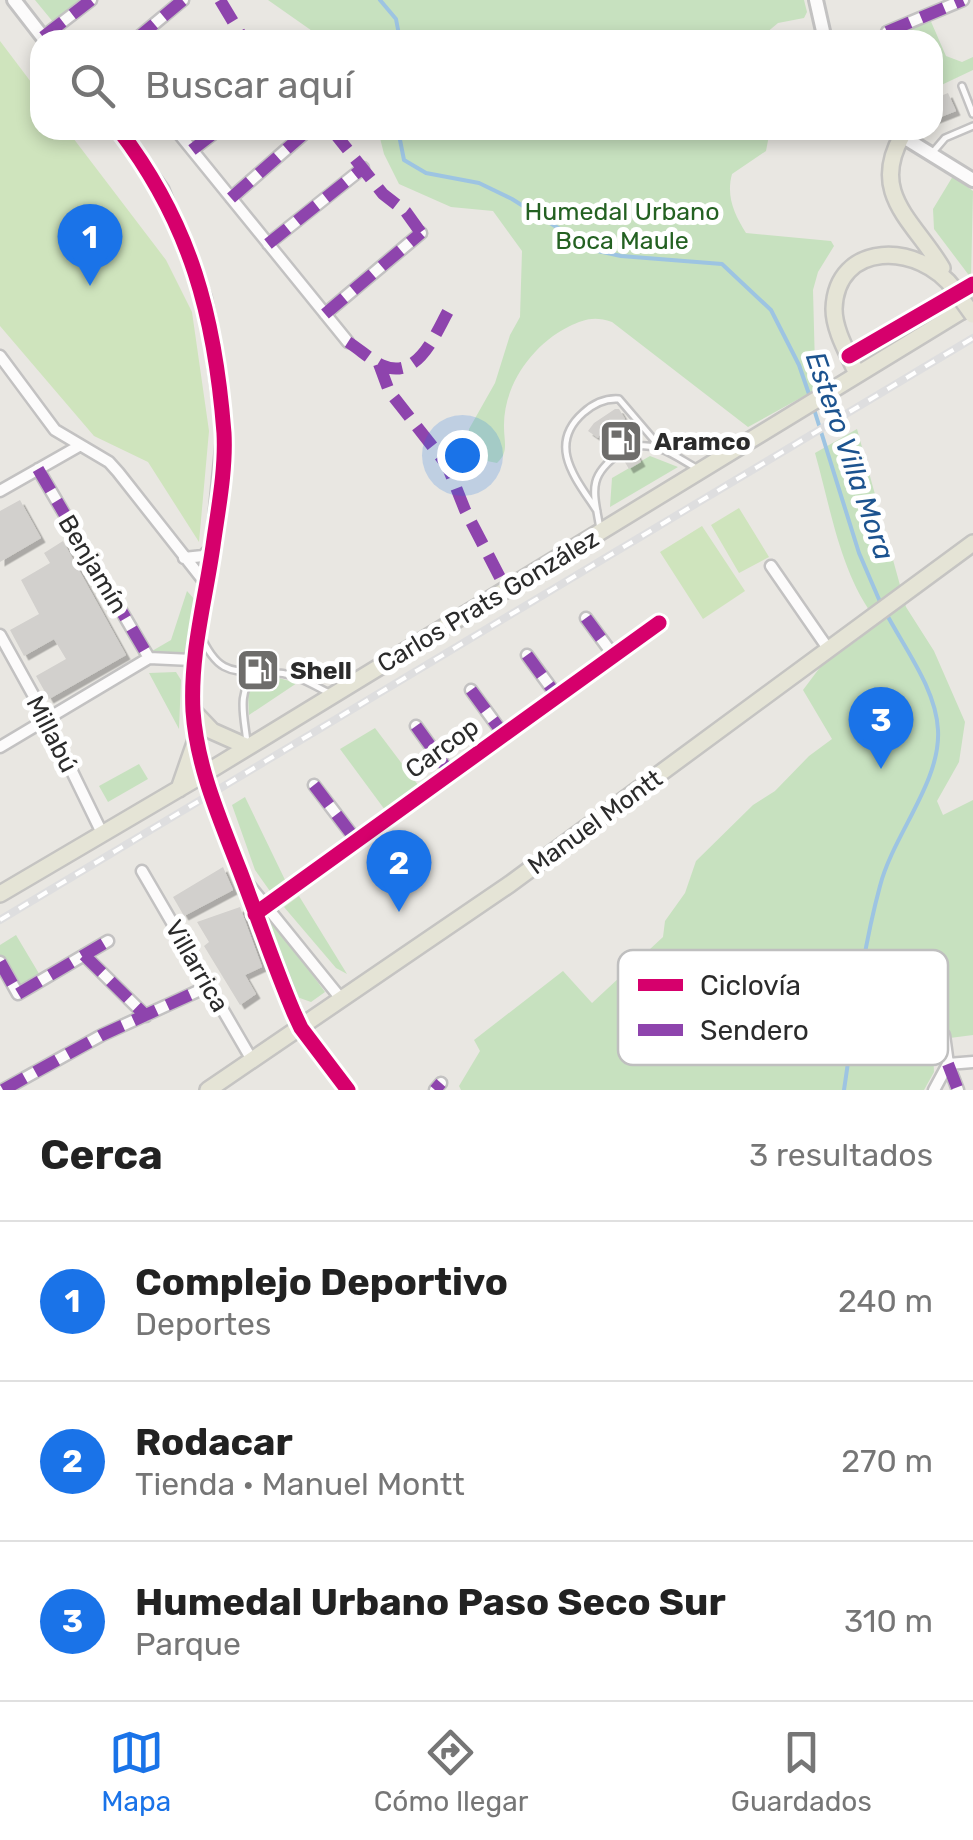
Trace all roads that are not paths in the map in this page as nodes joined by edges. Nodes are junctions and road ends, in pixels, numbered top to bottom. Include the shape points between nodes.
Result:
1 (14, 0) edge
2 (91, 0) edge
3 (183, 0) edge
4 (816, 0) edge
5 (963, 0) edge
6 (37, 30) edge
7 (55, 30) edge
8 (147, 30) edge
9 (822, 30) edge
10 (892, 30) edge
11 (962, 86) dead end
12 (973, 114) edge
13 (973, 126) edge
14 (943, 139) edge
15 (127, 140) edge
16 (184, 140) edge
17 (205, 140) edge
18 (297, 140) edge
19 (895, 140) edge
20 (908, 140) edge
21 (942, 140) edge
22 (192, 150) junction
23 (931, 154) junction
24 (363, 168) dead end
25 (973, 180) edge
26 (232, 198) junction
27 (421, 233) dead end
28 (268, 244) junction
29 (951, 285) junction
30 (973, 304) edge
31 (324, 314) junction
32 (973, 315) edge
33 (348, 342) dead end
34 (0, 356) edge
35 (857, 374) junction
36 (79, 446) junction
37 (633, 447) dead end
38 (660, 447) junction
39 (620, 454) dead end
40 (38, 469) junction
41 (700, 471) junction
42 (0, 491) edge
43 (597, 512) junction
44 (600, 532) junction
45 (973, 543) edge
46 (213, 546) junction
47 (184, 558) junction
48 (770, 566) dead end
49 (207, 585) junction
50 (586, 618) dead end
51 (659, 623) dead end
52 (197, 628) junction
53 (0, 635) edge
54 (829, 650) junction
55 (527, 655) dead end
56 (614, 656) junction
57 (149, 658) junction
58 (192, 660) junction
59 (259, 672) junction
60 (471, 690) dead end
61 (334, 695) junction
62 (557, 696) junction
63 (194, 712) junction
64 (46, 718) junction
65 (416, 726) dead end
66 (504, 734) junction
67 (196, 740) junction
68 (0, 747) edge
69 (248, 747) junction
70 (450, 773) junction
71 (204, 774) junction
72 (314, 784) dead end
73 (179, 789) junction
74 (102, 834) junction
75 (356, 840) junction
76 (142, 871) dead end
77 (242, 876) junction
78 (0, 894) edge
79 (267, 904) junction
80 (255, 914) junction
81 (108, 941) dead end
82 (84, 955) junction
83 (0, 962) edge
84 (209, 986) junction
85 (342, 1000) junction
86 (146, 1016) junction
87 (300, 1028) junction
88 (252, 1060) junction
89 (973, 1062) edge
90 (948, 1064) joint
91 (947, 1065) edge
92 (3, 1090) edge
93 (208, 1090) edge
94 (348, 1090) edge
95 (934, 1090) edge
96 (958, 1090) edge

1 - 6 street
2 - 7 street
3 - 8 street
4 - 9 street
5 - 10 street
11 - 12 lane
13 - 14 lane
15 - 46 street via 162,190 207,311 224,434
16 - 22 street
17 - 22 street
18 - 26 street
19 - 29 main road via 891,191
20 - 23 street
21 - 23 lane
22 - 26 street
23 - 25 street
24 - 28 street
26 - 28 street
27 - 31 street
28 - 31 street
29 - 32 main road, bridge
29 - 35 main road via 928,263 902,255 875,257 852,270 834,311
30 - 35 main road, Carlos Prats González
31 - 33 street
34 - 36 street via 55,430
35 - 41 main road, Carlos Prats González
36 - 40 street
36 - 47 street via 109,462
37 - 38 lane
38 - 41 lane
38 - 43 lane via 619,400 597,404 577,419 565,456
39 - 43 lane via 595,480
40 - 42 street
40 - 57 street, Benjamín
41 - 44 main road, Carlos Prats González
43 - 44 lane
44 - 61 main road, Carlos Prats González
45 - 54 main road, Manuel Montt
46 - 47 street via 204,556
46 - 49 street
47 - 49 street
48 - 54 street
49 - 52 street
50 - 56 street
51 - 56 street, Carcop
52 - 58 street
52 - 59 lane via 228,670
53 - 64 street, Millabú
54 - 85 main road, Manuel Montt
55 - 62 street
56 - 62 street, Carcop
57 - 58 street
57 - 64 street
58 - 63 street
59 - 61 lane via 291,676
59 - 69 lane via 243,697
60 - 66 street
61 - 69 main road, Carlos Prats González
62 - 66 street, Carcop
63 - 67 street
63 - 69 main road via 212,731
64 - 68 street
64 - 74 street, Millabú
65 - 70 street
66 - 70 street, Carcop
67 - 71 street
67 - 73 main road
69 - 71 main road, Carlos Prats González
70 - 75 street, Carcop
71 - 73 main road, Carlos Prats González
71 - 77 street
72 - 75 street
73 - 74 main road, Carlos Prats González
74 - 78 main road, Carlos Prats González
75 - 79 street, Carcop
76 - 84 street, Villarrica
77 - 79 street
77 - 80 street
79 - 80 street, Carcop
79 - 85 street
80 - 87 street
81 - 82 street
82 - 83 street via 18,994
82 - 86 street
84 - 86 street
84 - 88 street, Villarrica
85 - 87 main road, Manuel Montt
86 - 92 street
87 - 88 main road, Manuel Montt
87 - 94 street
88 - 93 main road, Manuel Montt
89 - 90 street
90 - 96 street
91 - 95 street

